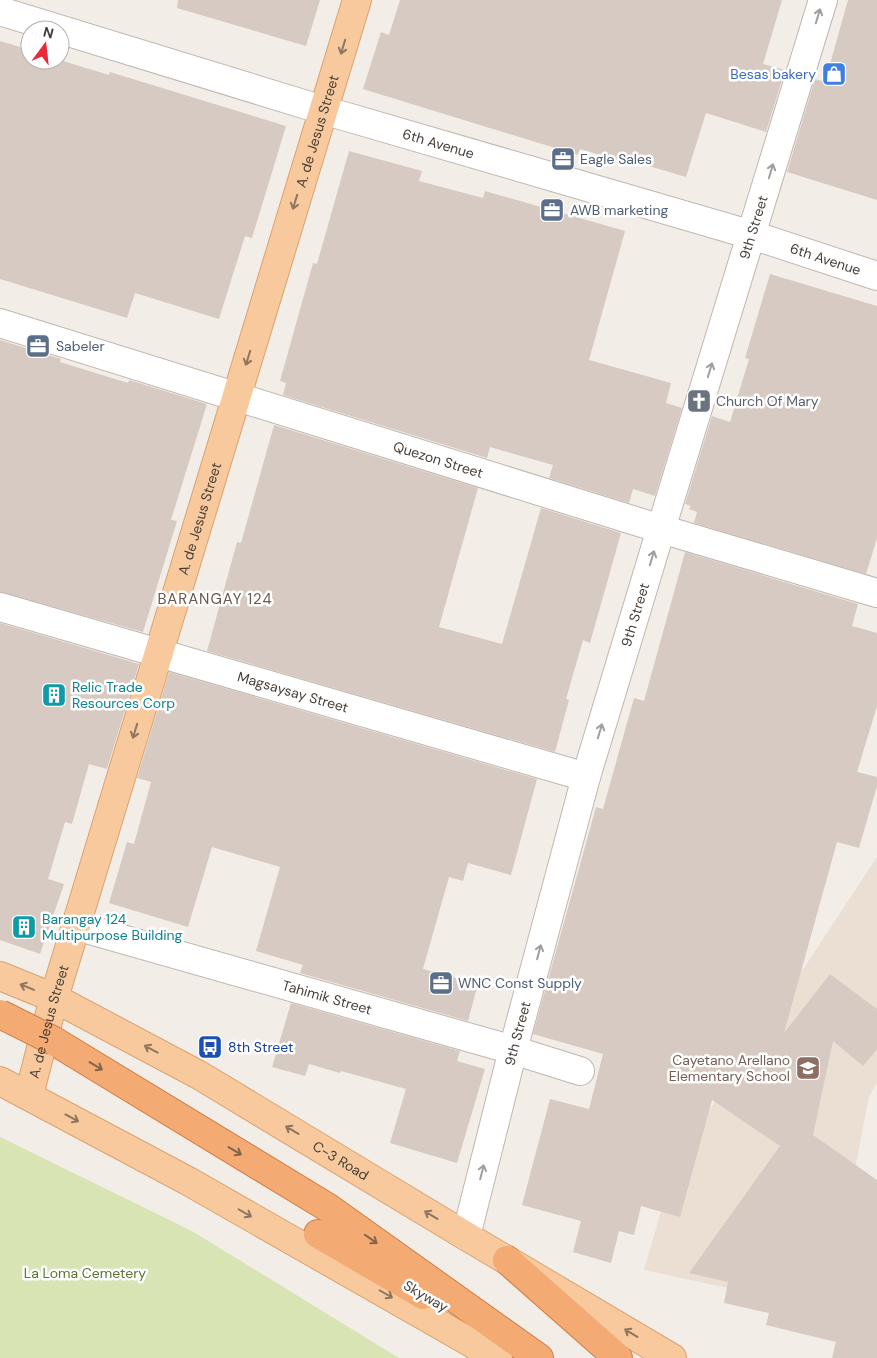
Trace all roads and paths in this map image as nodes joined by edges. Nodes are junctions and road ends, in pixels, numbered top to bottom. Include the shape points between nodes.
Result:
1 (357, 0) edge
2 (823, 0) edge
3 (0, 11) edge
4 (323, 110) junction
5 (752, 235) junction
6 (877, 276) edge
7 (0, 322) edge
8 (236, 396) junction
9 (661, 529) junction
10 (877, 593) edge
11 (0, 607) edge
12 (159, 653) junction
13 (586, 777) junction
14 (76, 926) junction
15 (0, 976) edge
16 (54, 998) junction
17 (0, 1014) edge
18 (513, 1050) junction
19 (580, 1071) dead end
20 (0, 1081) edge
21 (29, 1096) junction
22 (318, 1234) dead end
23 (466, 1236) junction
24 (508, 1260) junction
25 (498, 1358) edge
26 (533, 1358) edge
27 (539, 1358) edge
28 (618, 1358) edge
29 (672, 1358) edge

1 -> 4 main road, A. de Jesus Street
5 -> 2 street, 9th Street
3 - 4 street, 6th Avenue
4 - 5 street, 6th Avenue
4 -> 8 main road, A. de Jesus Street
5 - 6 street, 6th Avenue
9 -> 5 street, 9th Street
7 - 8 street, Quezon Street
8 - 9 street, Quezon Street
8 - 12 main road, A. de Jesus Street
9 - 10 street, Quezon Street
13 -> 9 street, 9th Street
11 - 12 street, Magsaysay Street
12 - 13 street, Magsaysay Street
12 -> 14 main road, A. de Jesus Street
18 -> 13 street, 9th Street
14 - 16 main road, A. de Jesus Street
14 - 18 street, Tahimik Street
16 -> 15 main road, C-3 Road
16 - 21 main road, A. de Jesus Street
23 -> 16 main road, C-3 Road via 199,1074
17 -> 27 highway, bridge via 54,1041 326,1207
18 - 19 street, Tahimik Street
23 -> 18 street, 9th Street
20 - 21 main road
21 -> 25 main road via 188,1180
22 - 26 highway, Skyway
23 - 24 main road, C-3 Road
24 - 28 highway
29 -> 24 main road, C-3 Road

